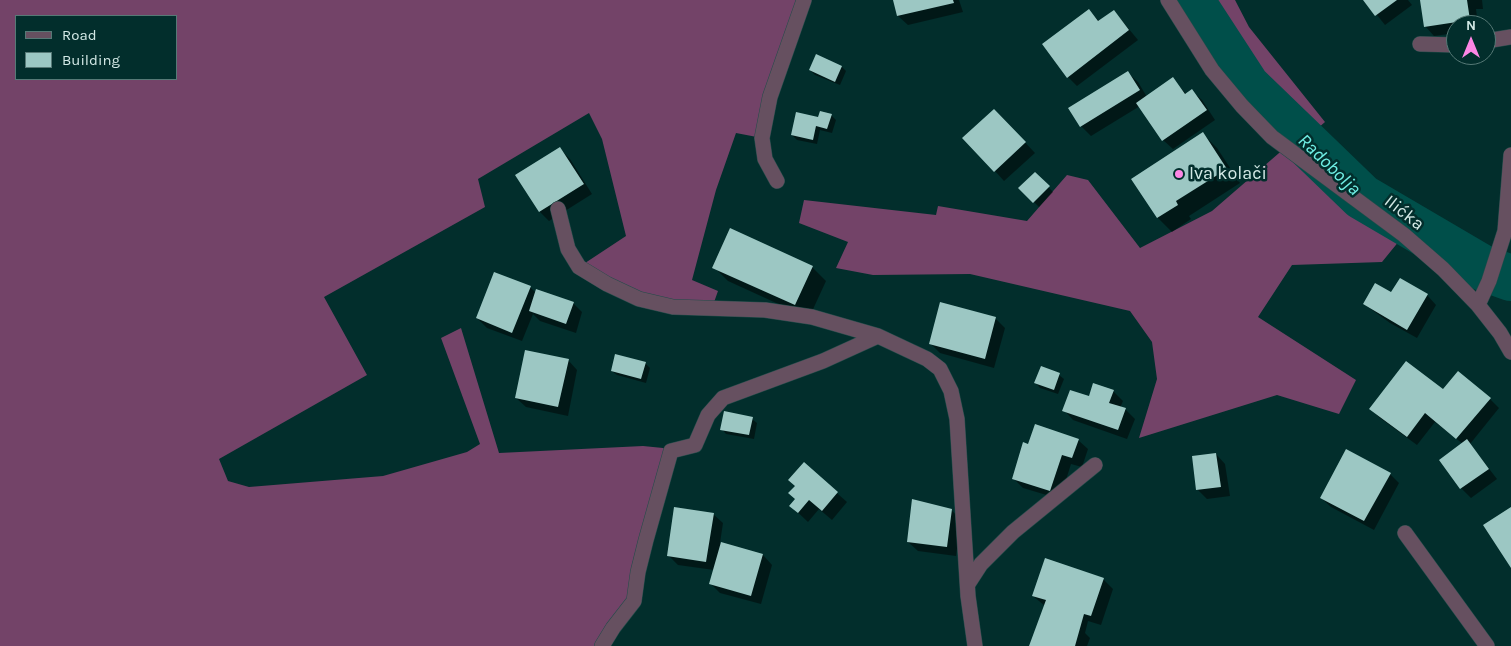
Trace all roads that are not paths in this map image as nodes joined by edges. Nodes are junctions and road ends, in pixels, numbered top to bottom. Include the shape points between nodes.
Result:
1 (804, 0) edge
2 (1168, 0) edge
3 (1511, 37) edge
4 (1496, 39) edge
5 (1420, 44) dead end
6 (1446, 45) edge
7 (1511, 155) edge
8 (778, 181) dead end
9 (558, 209) dead end
10 (1507, 226) edge
11 (1478, 305) junction
12 (878, 336) junction
13 (1511, 352) edge
14 (1095, 465) dead end
15 (1405, 533) dead end
16 (968, 584) junction
17 (602, 646) edge
18 (975, 646) edge
19 (1487, 646) edge

1 - 8 street via 770,97 762,138 765,159
2 - 11 street, Ilićka via 1212,70 1272,137 1404,235
3 - 4 street
5 - 6 street
7 - 10 street
9 - 12 street via 568,249 579,267 639,299 673,307 765,310 812,317
10 - 11 street
11 - 13 street, Ilićka
12 - 16 street via 927,359 940,369 951,391 957,419
12 - 17 street via 823,361 723,398 708,415 695,445 671,451 638,572 634,601
14 - 16 street via 1013,532 981,564
15 - 19 street
16 - 18 street

